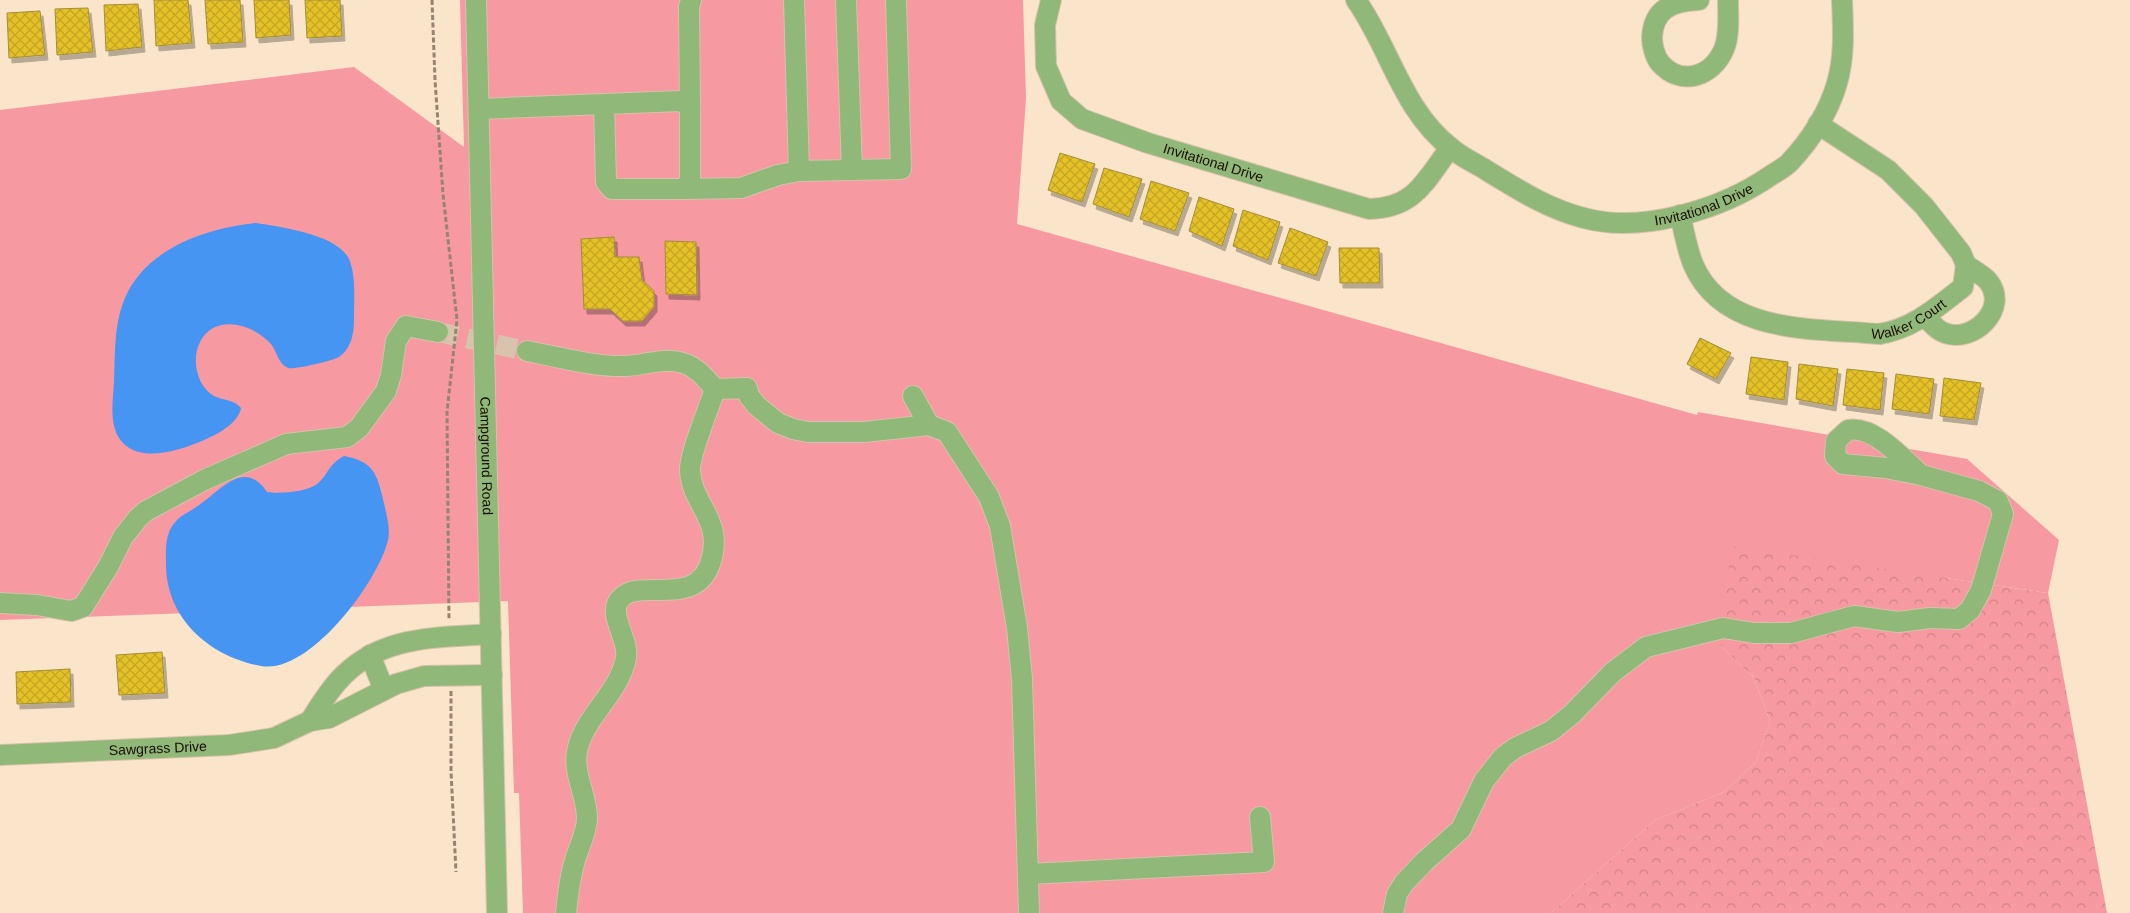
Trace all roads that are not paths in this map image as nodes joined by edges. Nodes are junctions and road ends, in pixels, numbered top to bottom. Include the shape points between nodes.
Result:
1 (476, 0) edge
2 (691, 0) edge
3 (794, 0) edge
4 (846, 0) edge
5 (896, 0) edge
6 (1051, 0) edge
7 (1356, 0) edge
8 (1699, 0) edge
9 (1728, 0) edge
10 (1837, 1) edge
11 (604, 104) junction
12 (690, 107) junction
13 (479, 110) junction
14 (1818, 124) junction
15 (1450, 148) junction
16 (852, 170) junction
17 (799, 171) junction
18 (683, 189) junction
19 (1680, 215) junction
20 (1966, 265) junction
21 (1924, 316) junction
22 (438, 332) tunnel mouth
23 (527, 351) tunnel mouth
24 (716, 389) junction
25 (913, 396) dead end
26 (929, 425) junction
27 (1921, 475) dead end
28 (0, 603) edge
29 (491, 634) junction
30 (370, 655) junction
31 (492, 675) junction
32 (384, 690) junction
33 (310, 721) junction
34 (0, 755) edge
35 (1260, 817) dead end
36 (1028, 874) junction
37 (498, 913) edge
38 (566, 913) edge
39 (1029, 913) edge
40 (1393, 913) edge

1 - 13 street, Campground Road
2 - 12 street
3 - 17 street
4 - 16 street
5 - 16 street via 901,169
6 - 15 street, Invitational Drive via 1045,25 1046,66 1061,101 1082,119 1148,143 1368,209 1397,206 1411,198
7 - 15 street, Invitational Drive via 1412,105
8 - 9 street via 1660,11 1653,24 1652,42 1658,62 1685,78 1700,75 1716,63 1725,48
10 - 14 street, Invitational Drive via 1843,46 1840,67 1834,92
11 - 12 street via 681,100
11 - 13 street
11 - 18 street via 606,182 612,189
12 - 18 street via 690,182
13 - 29 street, Campground Road
14 - 19 street, Invitational Drive via 1788,164 1752,188 1703,210
14 - 20 street via 1888,170 1924,206 1961,253
15 - 19 street, Invitational Drive via 1526,195 1584,218 1611,222 1660,220
16 - 17 street
17 - 18 street via 736,188
19 - 21 street, Walker Court via 1693,263 1707,289 1726,305 1750,318 1879,334 1911,325
20 - 21 street, Walker Court via 1963,287
20 - 21 street via 1988,281 1994,294 1988,320 1964,336 1944,333
22 - 28 street via 406,326 399,334 386,391 359,428 348,437 286,444 204,480 138,518 123,537 83,607 71,611
23 - 24 street via 612,365 682,362 696,368
24 - 26 street via 747,388 757,406 778,423 808,432 864,432
24 - 38 street via 690,464 693,484 713,530 710,563 701,581 692,587 634,592 622,596 616,604 626,654 611,692 582,733 577,750 576,765 587,818
25 - 26 street
26 - 36 street via 947,432 962,452 989,497 1000,526 1022,678
27 - 40 street via 1979,491 1998,501 2002,508 1981,590 1964,616 1954,620 1930,618 1898,622 1854,616 1791,633 1754,633 1724,628 1646,647 1613,672 1572,714 1503,757 1484,781 1461,829 1404,883 1397,894
29 - 30 street via 428,638 383,647
29 - 31 street, Campground Road
30 - 32 street
30 - 33 street via 337,681
31 - 32 street, Sawgrass Drive via 424,676
31 - 37 street, Campground Road
32 - 33 street, Sawgrass Drive via 329,718
33 - 34 street, Sawgrass Drive via 274,738 229,745
35 - 36 street via 1264,862
36 - 39 street

